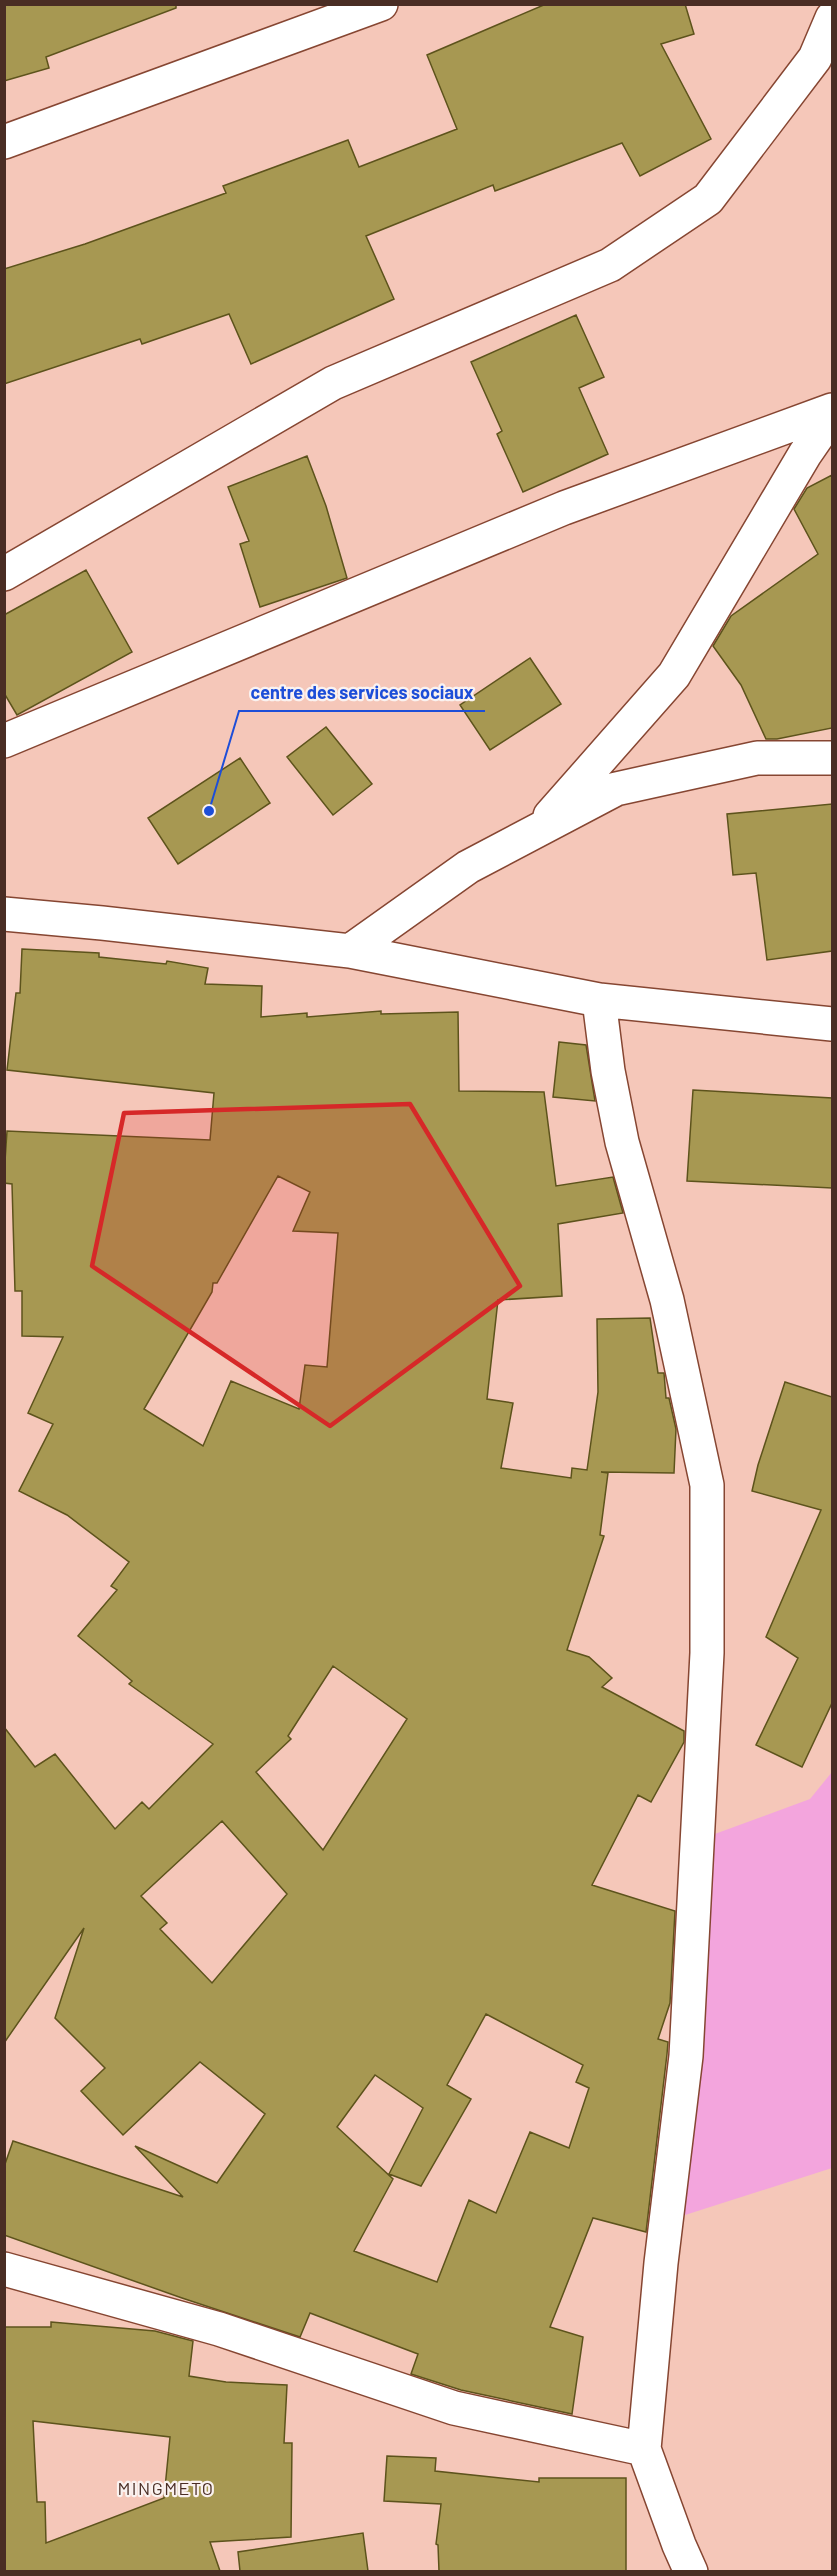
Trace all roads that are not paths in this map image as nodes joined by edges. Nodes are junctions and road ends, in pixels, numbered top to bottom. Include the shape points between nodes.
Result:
1 (381, 4) edge
2 (832, 18) edge
3 (824, 57) edge
4 (4, 142) edge
5 (832, 410) edge
6 (832, 415) edge
7 (4, 574) edge
8 (4, 741) edge
9 (832, 758) edge
10 (537, 831) junction
11 (4, 914) edge
12 (350, 951) junction
13 (599, 1000) junction
14 (832, 1024) edge
15 (4, 2269) edge
16 (645, 2449) junction
17 (691, 2571) edge

1 - 4 street
2 - 3 street
3 - 7 street via 708,199 610,265 333,383
5 - 8 street via 564,508
6 - 10 street via 674,675
9 - 10 street via 757,758 616,789
10 - 12 street via 468,867
11 - 12 street
12 - 13 street
13 - 14 street
13 - 16 street via 622,1142 668,1300 707,1485 707,1653 686,2056 661,2263
15 - 16 street via 219,2330 454,2408
16 - 17 street

